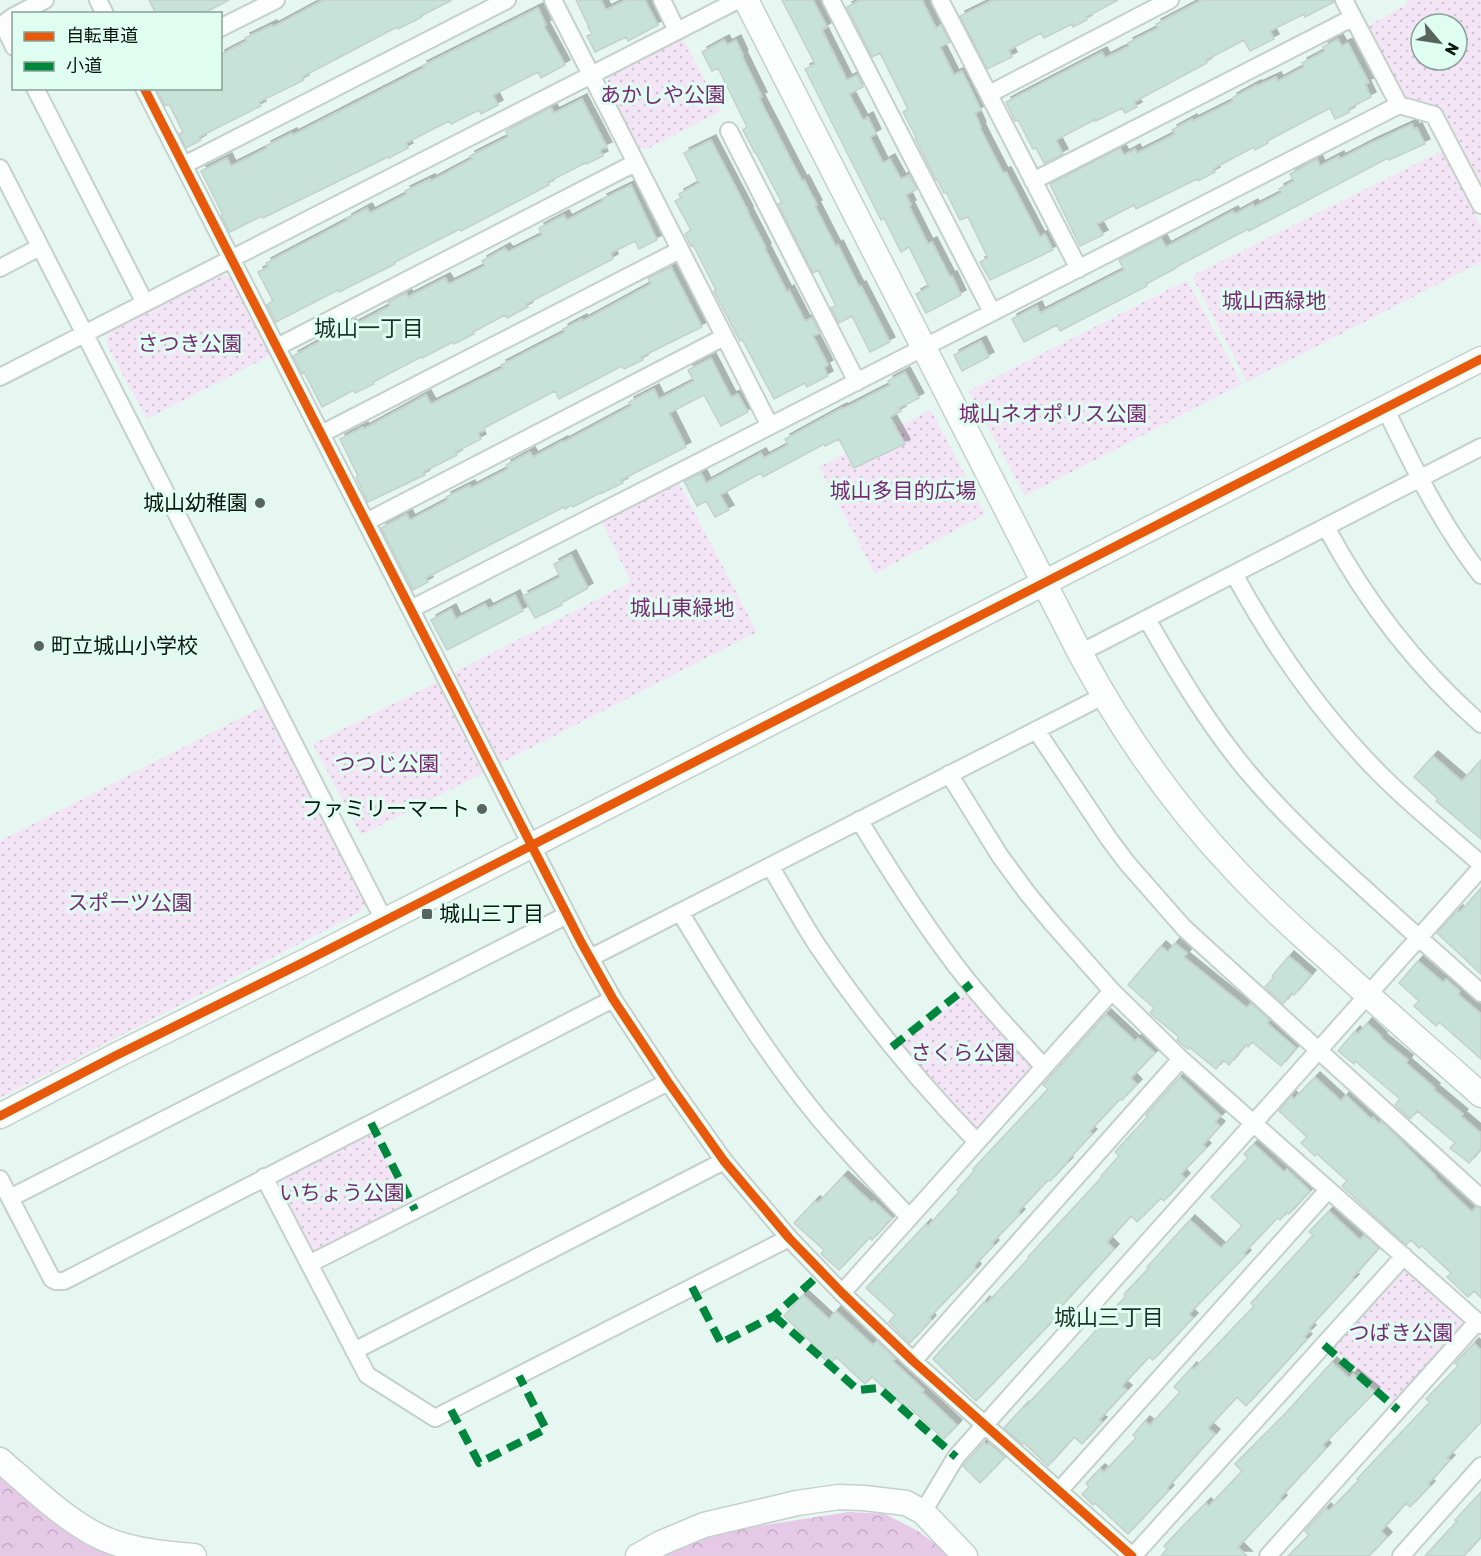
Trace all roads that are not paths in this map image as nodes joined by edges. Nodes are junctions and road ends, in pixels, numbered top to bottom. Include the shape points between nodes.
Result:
1 (45, 0) edge
2 (276, 0) edge
3 (507, 0) edge
4 (553, 0) edge
5 (662, 0) edge
6 (738, 0) edge
7 (746, 0) edge
8 (831, 0) edge
9 (1170, 0) edge
10 (1344, 0) edge
11 (946, 2) edge
12 (22, 12) edge
13 (12, 17) edge
14 (1352, 18) junction
15 (222, 27) edge
16 (677, 31) junction
17 (12, 43) edge
18 (591, 75) junction
19 (36, 90) edge
20 (145, 90) edge
21 (989, 94) junction
22 (1399, 105) junction
23 (729, 131) dead end
24 (635, 162) junction
25 (184, 165) junction
26 (0, 168) edge
27 (1033, 181) junction
28 (1481, 206) edge
29 (40, 247) junction
30 (681, 250) junction
31 (232, 258) junction
32 (0, 268) edge
33 (1079, 268) junction
34 (145, 303) junction
35 (992, 312) junction
36 (85, 333) junction
37 (724, 337) junction
38 (277, 347) junction
39 (923, 347) junction
40 (1481, 358) edge
41 (0, 377) edge
42 (857, 382) junction
43 (1385, 408) junction
44 (770, 426) junction
45 (321, 434) junction
46 (1481, 447) edge
47 (1420, 479) junction
48 (366, 522) junction
49 (1326, 527) junction
50 (1234, 574) junction
51 (1481, 575) edge
52 (1045, 581) junction
53 (411, 609) junction
54 (1147, 619) junction
55 (1080, 653) junction
56 (1103, 696) junction
57 (1481, 724) edge
58 (1036, 730) junction
59 (949, 774) junction
60 (859, 820) junction
61 (532, 844) junction
62 (1481, 864) edge
63 (770, 866) junction
64 (1481, 868) edge
65 (680, 912) junction
66 (567, 915) junction
67 (384, 920) junction
68 (1418, 937) junction
69 (590, 958) junction
70 (1112, 991) junction
71 (1481, 993) edge
72 (1368, 996) junction
73 (613, 999) junction
74 (1318, 1050) junction
75 (1181, 1059) junction
76 (1044, 1067) junction
77 (668, 1082) junction
78 (1481, 1095) edge
79 (0, 1116) edge
80 (1254, 1123) junction
81 (977, 1143) junction
82 (724, 1161) junction
83 (264, 1177) junction
84 (0, 1179) edge
85 (1328, 1190) junction
86 (10, 1198) junction
87 (1481, 1198) edge
88 (909, 1217) junction
89 (789, 1238) junction
90 (1404, 1256) junction
91 (309, 1264) junction
92 (842, 1293) junction
93 (1479, 1324) edge
94 (354, 1351) junction
95 (914, 1360) junction
96 (985, 1424) junction
97 (0, 1460) edge
98 (1481, 1466) edge
99 (1059, 1491) junction
100 (923, 1512) junction
101 (194, 1556) edge
102 (638, 1556) edge
103 (965, 1556) edge
104 (1133, 1556) edge
105 (1268, 1556) edge
106 (1401, 1556) edge

1 - 12 street
2 - 15 street
3 - 25 street
4 - 18 street
5 - 16 street
6 - 16 street
7 - 39 street
8 - 35 street
9 - 21 street
10 - 14 street
11 - 21 street
13 - 17 street via 5,26
14 - 22 street
14 - 27 street
16 - 18 street
18 - 24 street
18 - 31 street
19 - 34 street
20 - 25 street
21 - 27 street
22 - 28 street via 1434,115
22 - 33 street
23 - 42 street
24 - 30 street
24 - 38 street
25 - 31 street
26 - 29 street
27 - 33 street
29 - 32 street
29 - 36 street
30 - 37 street
30 - 45 street
31 - 34 street
31 - 38 street
33 - 35 street
34 - 36 street
35 - 39 street
36 - 41 street
36 - 67 street
37 - 44 street
37 - 48 street
38 - 45 street
39 - 42 street
39 - 52 street
40 - 43 street
42 - 44 street
43 - 47 street
43 - 52 street
44 - 53 street
45 - 48 street
46 - 47 street
47 - 49 street
47 - 51 street via 1438,514
48 - 53 street
49 - 50 street
49 - 57 street via 1362,588 1400,641
50 - 54 street
50 - 62 street via 1281,654 1342,734 1394,787
52 - 55 street
52 - 61 street
53 - 61 street
54 - 55 street
54 - 68 street via 1190,692 1260,786 1318,847
55 - 56 street
56 - 58 street
56 - 72 street via 1140,753 1234,870
58 - 59 street
58 - 74 street via 1102,830 1184,928
59 - 60 street
59 - 70 street via 1028,894
60 - 63 street
60 - 76 street via 948,955
61 - 66 street
61 - 67 street
63 - 65 street
63 - 81 street via 816,944 853,996 892,1047
64 - 68 street
65 - 69 street
65 - 88 street via 756,1034 817,1116
66 - 69 street
66 - 86 street
67 - 79 street
68 - 71 street
68 - 72 street
69 - 73 street
70 - 75 street
70 - 76 street
72 - 74 street
72 - 78 street
73 - 77 street
73 - 83 street
74 - 80 street
74 - 87 street
75 - 80 street
75 - 95 street
76 - 81 street
77 - 82 street
77 - 91 street
80 - 85 street
80 - 96 street
81 - 88 street
82 - 89 street
82 - 94 street
83 - 86 street via 64,1281 52,1279
83 - 91 street
84 - 86 street
85 - 90 street
85 - 99 street
88 - 92 street
89 - 92 street
89 - 94 street via 435,1418 367,1376
90 - 93 street
90 - 104 street
91 - 94 street
92 - 95 street
93 - 105 street
95 - 96 street
96 - 99 street
96 - 100 street via 956,1457
97 - 101 street via 92,1533 140,1550
98 - 106 street
99 - 104 street
100 - 102 street via 906,1503 864,1498 821,1499 704,1525
100 - 103 street

